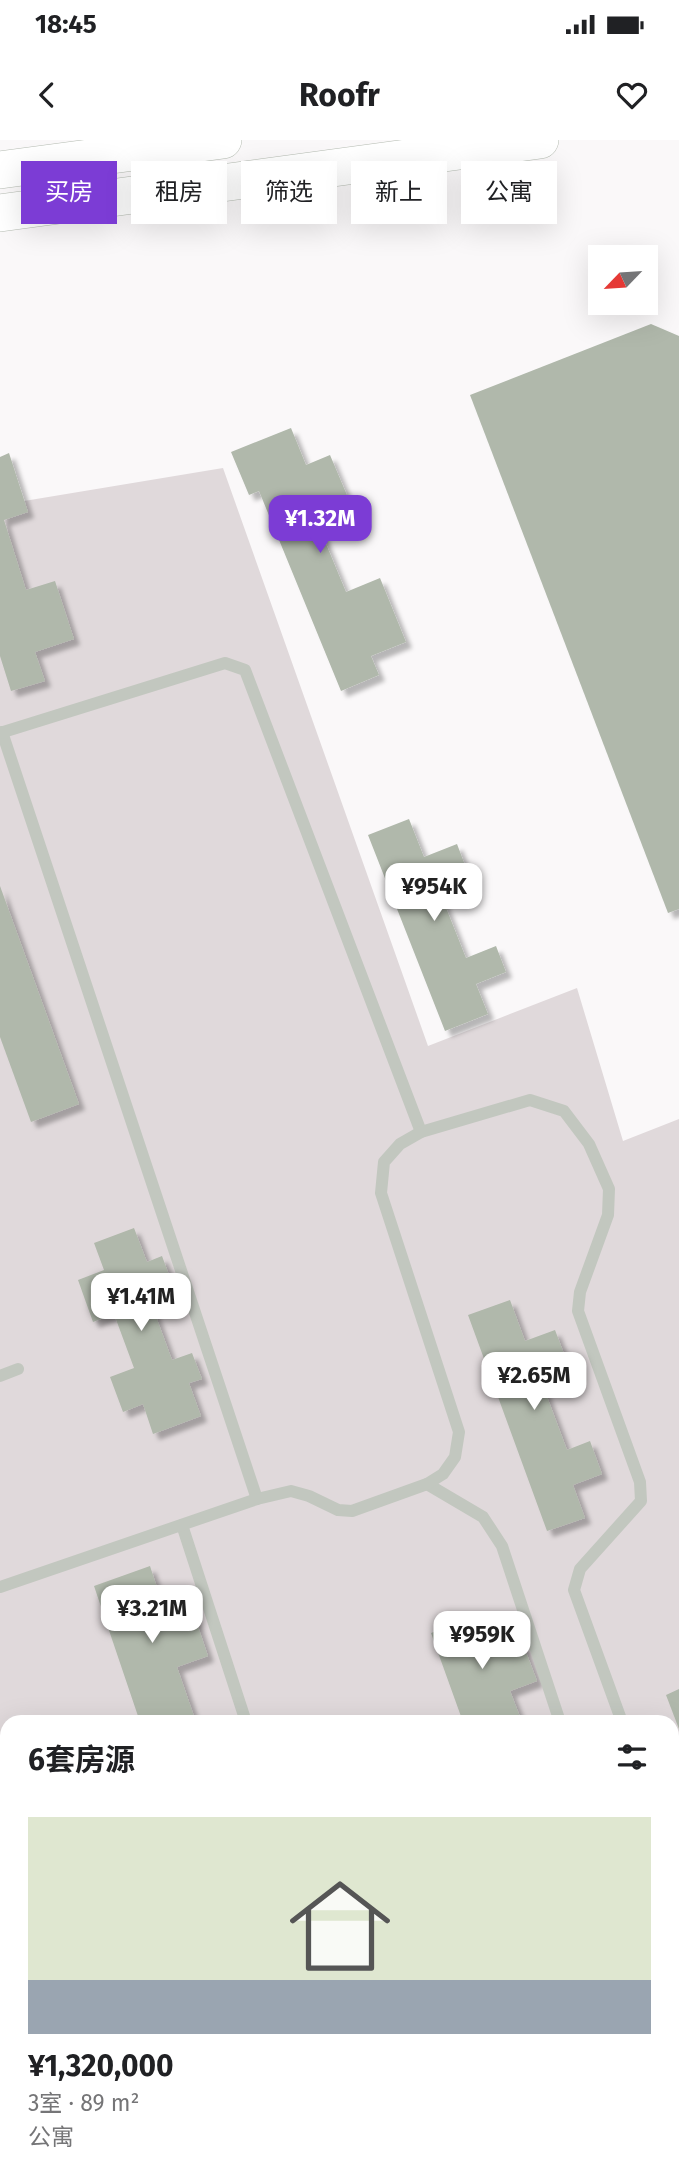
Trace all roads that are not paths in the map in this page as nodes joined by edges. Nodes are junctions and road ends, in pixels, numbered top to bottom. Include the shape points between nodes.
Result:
1 (223, 140) edge
2 (540, 140) edge
3 (0, 170) edge
4 (0, 213) edge
5 (1, 732) edge
6 (421, 1132) junction
7 (18, 1369) dead end
8 (0, 1376) edge
9 (427, 1484) junction
10 (257, 1499) junction
11 (182, 1525) junction
12 (0, 1587) edge
13 (244, 1715) edge
14 (559, 1715) edge
15 (619, 1715) edge

1 - 3 main road
2 - 4 main road
5 - 6 lane via 225,663 245,670
5 - 10 lane
6 - 9 lane via 400,1143 384,1162 381,1193 459,1432 455,1457 443,1474
6 - 15 lane via 530,1100 564,1111 589,1144 609,1189 608,1215 580,1292 578,1311 640,1482 641,1501 580,1569 574,1590
7 - 8 lane
9 - 10 lane via 352,1511 291,1491
9 - 14 lane via 483,1517 502,1546
10 - 11 lane
11 - 12 lane
11 - 13 lane

